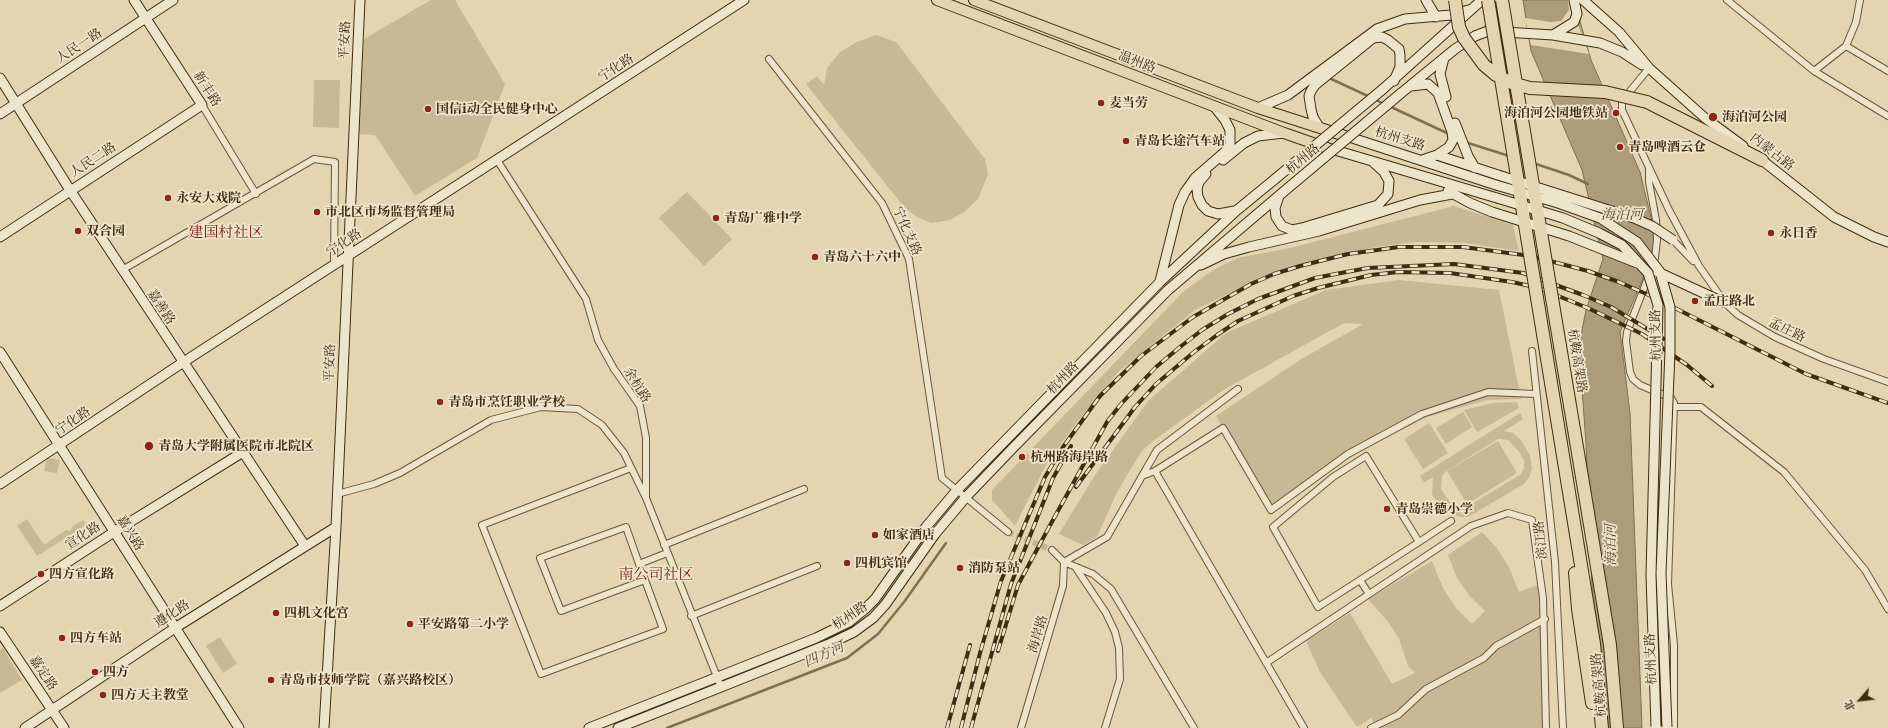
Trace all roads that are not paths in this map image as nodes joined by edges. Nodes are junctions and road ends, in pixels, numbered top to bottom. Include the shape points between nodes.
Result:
1 (134, 0) edge
2 (173, 0) edge
3 (360, 0) edge
4 (744, 0) edge
5 (937, 0) edge
6 (974, 0) edge
7 (1426, 0) edge
8 (1455, 0) edge
9 (1482, 0) edge
10 (1488, 0) edge
11 (1502, 0) edge
12 (1574, 0) edge
13 (1727, 0) edge
14 (1860, 0) edge
15 (1585, 1) edge
16 (1472, 9) junction
17 (1436, 17) junction
18 (146, 18) junction
19 (1553, 35) junction
20 (1846, 46) junction
21 (1444, 58) junction
22 (769, 59) dead end
23 (1649, 68) junction
24 (1814, 71) junction
25 (1888, 71) edge
26 (0, 78) edge
27 (1394, 81) junction
28 (1410, 86) junction
29 (16, 103) junction
30 (202, 105) junction
31 (1214, 106) junction
32 (1258, 108) junction
33 (0, 114) edge
34 (1888, 116) edge
35 (1453, 124) junction
36 (1319, 127) junction
37 (1284, 133) junction
38 (1342, 135) joint
39 (1327, 148) joint
40 (1437, 155) junction
41 (497, 160) junction
42 (1422, 160) junction
43 (1762, 160) junction
44 (1374, 163) junction
45 (1475, 168) junction
46 (1649, 168) junction
47 (1437, 181) junction
48 (70, 190) junction
49 (256, 194) junction
50 (1452, 194) junction
51 (1279, 196) junction
52 (1236, 211) junction
53 (0, 237) edge
54 (1673, 240) joint
55 (1888, 242) edge
56 (347, 256) junction
57 (334, 265) junction
58 (1699, 266) junction
59 (122, 270) junction
60 (1189, 271) junction
61 (1160, 282) junction
62 (1725, 303) junction
63 (1532, 351) dead end
64 (0, 352) edge
65 (182, 363) junction
66 (1888, 382) edge
67 (1238, 389) dead end
68 (1536, 394) junction
69 (1674, 407) junction
70 (60, 446) junction
71 (243, 452) junction
72 (631, 468) junction
73 (1155, 471) junction
74 (1142, 476) junction
75 (1567, 480) junction
76 (0, 484) edge
77 (804, 488) dead end
78 (957, 490) junction
79 (337, 494) junction
80 (966, 497) junction
81 (646, 498) junction
82 (1451, 521) dead end
83 (336, 527) junction
84 (114, 532) junction
85 (1008, 532) tunnel mouth
86 (1419, 542) junction
87 (664, 545) junction
88 (305, 546) junction
89 (1052, 550) tunnel mouth
90 (667, 553) junction
91 (1064, 562) junction
92 (639, 564) junction
93 (817, 566) dead end
94 (1076, 568) junction
95 (645, 580) junction
96 (1360, 580) junction
97 (1369, 594) junction
98 (0, 606) edge
99 (1888, 609) edge
100 (691, 616) junction
101 (1545, 619) junction
102 (1606, 626) junction
103 (175, 628) junction
104 (0, 632) edge
105 (1266, 663) junction
106 (716, 677) junction
107 (721, 687) junction
108 (52, 711) junction
109 (1656, 727) edge
110 (25, 728) edge
111 (64, 728) edge
112 (239, 728) edge
113 (324, 728) edge
114 (589, 728) edge
115 (618, 728) edge
116 (1021, 728) edge
117 (1105, 728) edge
118 (1194, 728) edge
119 (1304, 728) edge
120 (1371, 728) edge
121 (1546, 728) edge
122 (1563, 728) edge
123 (1594, 728) edge
124 (1602, 728) edge
125 (1617, 728) edge
126 (1623, 728) edge
127 (1669, 728) edge

1 - 18 main road, 新丰路
2 - 18 main road, 人民一路
3 - 56 main road, 平安路
4 - 41 main road, 宁化路
5 - 31 main road, 温州路
6 - 32 main road, 温州路
7 - 17 main road
8 - 43 highway, bridge via 1464,38 1484,65 1496,75 1530,88 1605,92 1647,102
9 - 16 main road, 杭州路
10 - 75 highway, 杭鞍高架路, bridge
11 - 102 highway, 杭鞍高架路, bridge
12 - 19 main road via 1577,14 1574,22
13 - 24 street
14 - 20 street via 1856,22
15 - 23 main road via 1618,32
16 - 17 main road
16 - 27 main road, 杭州路
17 - 32 main road via 1405,19 1377,28 1288,95
18 - 29 main road, 人民一路
18 - 30 main road, 新丰路
19 - 21 main road, 杭州路 via 1488,31 1475,36
19 - 23 main road, 杭州路 via 1600,43
20 - 24 street
20 - 25 street
21 - 28 main road, 杭州路
21 - 35 main road via 1440,74
22 - 78 street, 宁化支路 via 882,203 908,259 940,470 942,478
23 - 43 main road, 内蒙古路 via 1705,118
23 - 46 street via 1621,105
24 - 34 street
26 - 29 main road, 嘉善路
27 - 36 main road via 1400,67 1398,49 1382,37 1373,38 1314,85 1310,96 1311,109
27 - 52 main road, 杭州路, bridge
28 - 35 main road via 1422,84 1433,87
28 - 51 main road, 杭州路, bridge
29 - 33 main road, 人民一路
29 - 48 main road, 嘉善路
30 - 48 main road, 人民二路
30 - 49 street, 新丰路
31 - 37 main road, 温州路
31 - 61 main road via 1230,130 1230,145 1195,178 1185,192
32 - 36 main road, 温州路
35 - 40 main road via 1453,140 1449,147
35 - 45 main road
36 - 38 main road, 温州路
37 - 39 main road, 温州路
37 - 52 main road via 1258,136 1244,143 1199,182 1198,197 1208,211 1218,214
38 - 42 main road, 杭州支路
39 - 44 main road, 杭州支路
40 - 42 main road
40 - 45 main road
41 - 56 main road, 宁化路
41 - 81 street, 余杭路 via 586,299 598,340 614,370 640,406 646,438
42 - 127 main road, 杭州支路, bridge via 1600,218 1637,242 1660,272 1670,307 1661,573
43 - 55 main road, 内蒙古路 via 1834,217
44 - 47 main road, 杭州支路
44 - 51 main road via 1389,180 1388,194 1378,205 1292,230 1282,226 1276,218 1275,208
45 - 54 main road, bridge via 1634,218
46 - 58 street
46 - 69 street via 1656,220 1655,258 1627,332 1627,348 1633,379 1640,385 1671,398
47 - 50 main road
47 - 109 main road, 杭州支路, bridge via 1563,218 1598,232 1622,245 1648,272 1658,305 1651,575
48 - 53 main road, 人民二路
48 - 59 main road, 嘉善路
49 - 57 street via 314,159 336,162
49 - 59 street
50 - 60 main road via 1420,200 1319,231 1224,254
50 - 62 main road, bridge via 1492,212 1614,253
51 - 60 main road, 杭州路
52 - 61 main road, 杭州路
54 - 58 street
56 - 57 main road, 宁化路
56 - 79 main road, 平安路
57 - 65 main road, 宁化路
58 - 62 street, 孟庄路
59 - 65 main road, 嘉善路
60 - 80 main road, 杭州路
61 - 78 main road, 杭州路
62 - 66 street, 孟庄路 via 1738,315 1774,338
63 - 68 street, 滨江路
64 - 70 main road, 嘉兴路
65 - 70 main road, 宁化路
65 - 71 main road, 嘉善路
67 - 74 street via 1157,450
68 - 73 street via 1488,392 1422,414 1348,454 1271,510 1223,428
68 - 122 street, 滨江路 via 1555,562
69 - 99 street via 1701,407 1784,472 1865,570
69 - 127 street via 1668,584 1674,645
70 - 76 main road, 宁化路
70 - 84 main road, 嘉兴路
71 - 84 main road, 宣化路
71 - 88 main road, 嘉善路
72 - 79 street via 624,453 602,424 578,409 541,407 491,420 400,473 374,484
72 - 81 street
72 - 95 street via 482,525 541,674 663,629
73 - 74 street
73 - 105 street
74 - 91 street via 1107,537
75 - 123 highway via 1578,609
75 - 124 highway, 杭鞍高架路 via 1594,644
77 - 87 street
78 - 80 street
78 - 106 main road, 杭州路 via 926,527 872,603 849,622 816,638
79 - 83 main road, 平安路
80 - 85 street
80 - 107 main road, 杭州路 via 929,542 885,606 866,623 829,644
81 - 87 street, 余杭路
82 - 86 street
83 - 88 main road, 遵化路
83 - 113 main road, 平安路
84 - 98 main road, 宣化路
84 - 103 main road, 嘉兴路
86 - 96 street
86 - 96 street via 1366,456 1333,477 1273,527 1318,607
87 - 90 street, 余杭路
88 - 103 main road, 遵化路
89 - 91 street
90 - 92 street
90 - 100 street, 余杭路
91 - 94 street
91 - 116 street, 海岸路 via 1064,586
92 - 95 street
92 - 95 street via 626,527 540,558 561,611
93 - 100 street
94 - 117 street via 1106,613 1119,648 1120,679
94 - 118 street via 1093,574 1111,589
96 - 97 street
97 - 101 street via 1471,526 1508,513 1532,520
97 - 105 street
100 - 106 street, 余杭路
101 - 120 street via 1496,646 1484,658 1426,689 1398,716
101 - 121 street
102 - 125 highway, 杭鞍高架路
102 - 126 highway via 1620,694
103 - 108 main road, 遵化路
103 - 112 main road, 嘉兴路
104 - 108 main road, 嘉定路
105 - 119 street
106 - 107 street, 余杭路
106 - 114 main road, 杭州路
107 - 115 main road, 杭州路
108 - 110 main road, 遵化路
108 - 111 main road, 嘉定路

